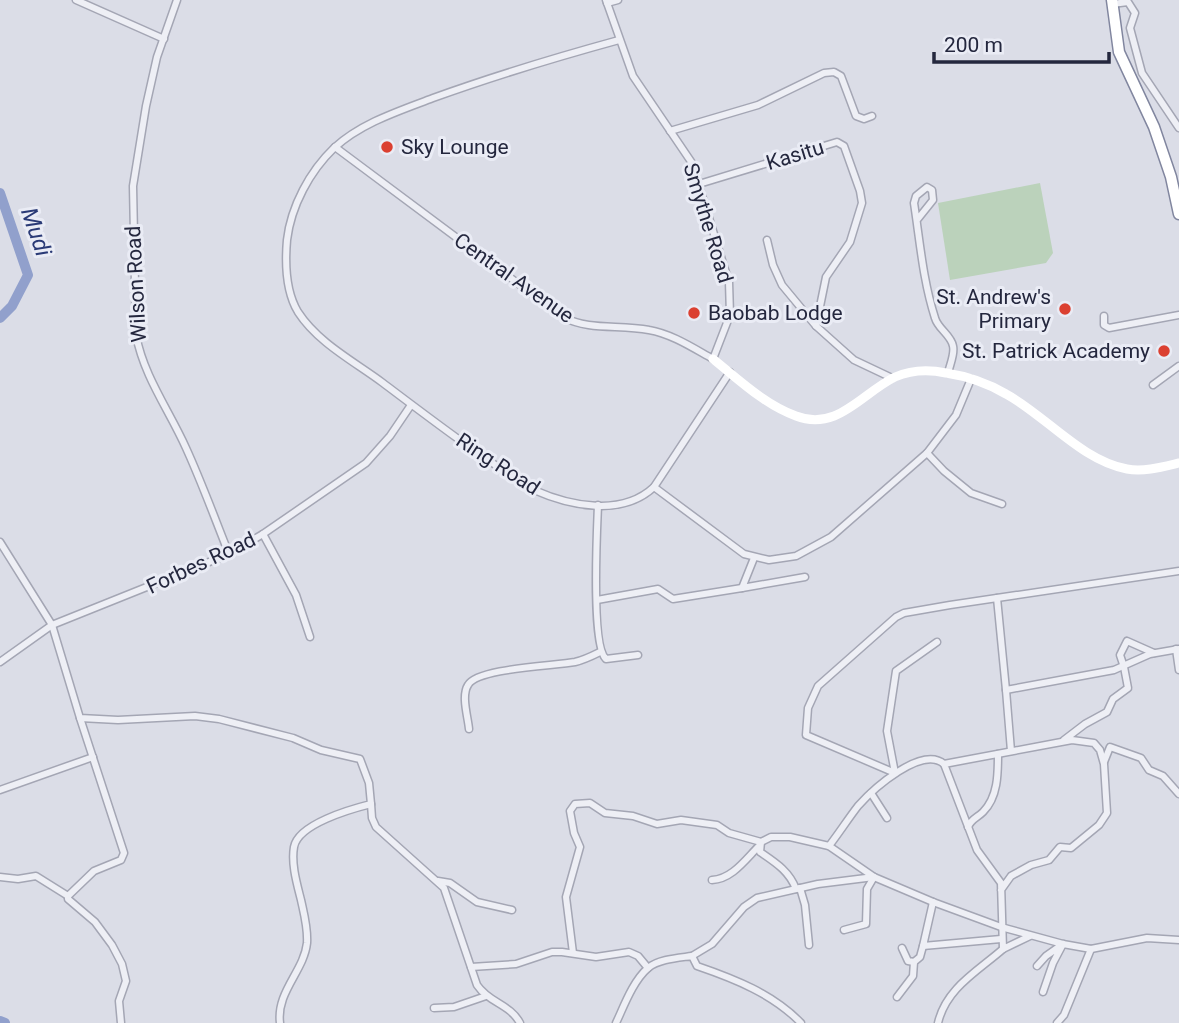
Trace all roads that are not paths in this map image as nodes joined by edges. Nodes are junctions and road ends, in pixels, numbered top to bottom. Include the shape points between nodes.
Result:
1 (76, 0) edge
2 (177, 0) edge
3 (618, 0) edge
4 (606, 2) edge
5 (1112, 2) edge
6 (164, 39) junction
7 (620, 40) junction
8 (872, 116) dead end
9 (1179, 128) edge
10 (670, 131) junction
11 (335, 147) junction
12 (699, 184) junction
13 (1179, 214) edge
14 (917, 220) junction
15 (767, 240) dead end
16 (1179, 315) edge
17 (1104, 316) dead end
18 (816, 326) junction
19 (713, 359) junction
20 (1179, 366) edge
21 (730, 372) junction
22 (948, 373) junction
23 (892, 378) junction
24 (971, 379) junction
25 (1153, 384) dead end
26 (411, 405) junction
27 (927, 453) junction
28 (1179, 463) edge
29 (653, 487) junction
30 (1002, 504) dead end
31 (598, 506) junction
32 (263, 534) junction
33 (0, 542) edge
34 (229, 554) junction
35 (754, 558) junction
36 (1179, 571) edge
37 (805, 577) dead end
38 (743, 589) junction
39 (997, 598) junction
40 (597, 600) junction
41 (52, 625) junction
42 (310, 637) dead end
43 (937, 642) dead end
44 (1178, 649) edge
45 (600, 652) junction
46 (1155, 653) junction
47 (638, 655) dead end
48 (0, 662) edge
49 (1124, 667) junction
50 (1179, 670) edge
51 (1006, 690) junction
52 (80, 718) junction
53 (469, 729) dead end
54 (1062, 741) junction
55 (1011, 751) junction
56 (998, 754) junction
57 (93, 757) junction
58 (944, 764) junction
59 (1104, 764) junction
60 (895, 773) junction
61 (0, 790) edge
62 (870, 793) junction
63 (1179, 794) edge
64 (371, 804) junction
65 (887, 817) dead end
66 (968, 827) junction
67 (760, 844) junction
68 (829, 846) junction
69 (0, 877) edge
70 (874, 877) junction
71 (712, 880) dead end
72 (438, 881) junction
73 (798, 889) junction
74 (1001, 890) junction
75 (68, 896) junction
76 (933, 902) junction
77 (512, 910) dead end
78 (1001, 927) junction
79 (844, 930) dead end
80 (1030, 936) junction
81 (1001, 939) junction
82 (1179, 940) edge
83 (1063, 944) junction
84 (809, 945) dead end
85 (923, 946) junction
86 (902, 948) dead end
87 (1003, 949) junction
88 (1091, 949) junction
89 (573, 953) junction
90 (692, 956) junction
91 (914, 962) junction
92 (1037, 966) dead end
93 (471, 967) junction
94 (648, 968) junction
95 (1043, 992) dead end
96 (486, 996) junction
97 (897, 997) dead end
98 (434, 1008) dead end
99 (121, 1023) edge
100 (281, 1023) edge
101 (520, 1023) edge
102 (616, 1023) edge
103 (801, 1023) edge
104 (938, 1023) edge
105 (1057, 1023) edge

1 - 6 street
2 - 6 street, Wilson Road
3 - 4 street
4 - 7 street, Smythe Road
5 - 9 street via 1128,2 1135,13 1130,28 1142,73
5 - 13 highway via 1119,52 1154,127
6 - 34 street, Wilson Road via 146,106 133,186 136,335 148,378 186,446
7 - 10 street, Smythe Road via 633,76
7 - 11 street, Ring Road via 387,115
8 - 10 street via 856,116 841,76 834,72 758,105
10 - 12 street, Smythe Road via 692,163
11 - 19 street, Central Avenue via 563,317 583,325 661,333
11 - 26 street, Ring Road via 298,198 288,231 292,300 309,326
12 - 18 street, Kasitu via 837,142 844,146 862,203 853,236 827,276
12 - 19 street, Smythe Road via 726,271 730,303 727,326
14 - 14 street via 916,196 926,187 932,190 933,200
14 - 22 street via 934,315 953,346
15 - 18 street via 782,285
16 - 17 street via 1110,328 1104,325
18 - 23 street via 854,360
19 - 21 street
20 - 25 street
21 - 23 street via 774,405 813,420 851,408
21 - 29 street
22 - 23 street via 918,370
22 - 24 street
24 - 27 street via 956,415
24 - 28 street via 1006,393 1110,464 1139,470
26 - 31 street, Ring Road via 534,490 555,499
26 - 32 street, Forbes Road via 366,463
27 - 30 street via 971,493
27 - 35 street via 813,548 784,559
29 - 31 street, Ring Road via 634,500
29 - 35 street via 730,546
31 - 40 street
32 - 34 street, Forbes Road
32 - 42 street via 296,595
33 - 41 street
34 - 41 street, Forbes Road
35 - 38 street
36 - 39 street
37 - 38 street
38 - 40 street via 673,598 658,589
39 - 51 street
39 - 60 street via 896,617 814,692 806,735
40 - 45 street
41 - 48 street, Forbes Road
41 - 52 street
43 - 60 street via 896,671 887,730
44 - 46 street
44 - 50 street
45 - 47 street via 606,659
45 - 53 street via 576,662 505,670 472,680 465,694
46 - 49 street
46 - 49 street via 1127,641 1119,655
49 - 51 street
49 - 54 street via 1128,688 1113,699 1107,712
51 - 55 street
52 - 57 street
52 - 64 street via 195,716 293,737 321,750 360,759
54 - 55 street
54 - 59 street via 1094,743
55 - 56 street
56 - 58 street
56 - 66 street via 994,796
57 - 61 street
57 - 75 street via 124,853 121,860 88,876
58 - 60 street via 935,758 920,760
58 - 66 street
59 - 63 street via 1110,747 1142,758 1149,770 1163,776
59 - 74 street via 1107,813 1099,825 1071,848 1060,847 1049,860 1011,876
60 - 62 street
62 - 65 street
62 - 68 street
64 - 72 street via 376,827
64 - 100 street via 334,815 296,840 295,872 307,945 283,998
66 - 74 street
67 - 68 street via 771,837 790,837
67 - 71 street via 733,873
67 - 73 street via 760,852 791,876
67 - 89 street via 717,825 681,820 657,824 605,813 590,803 575,804 570,811 580,847 566,906
68 - 70 street
69 - 75 street via 36,876
70 - 73 street
70 - 76 street
70 - 79 street via 867,889 866,924
72 - 77 street via 450,883 477,902
72 - 93 street via 448,896
73 - 84 street via 805,905
73 - 90 street via 748,902 712,944
74 - 78 street
75 - 99 street via 95,922 122,964 126,981 119,1001
76 - 78 street
76 - 85 street
78 - 80 street
78 - 81 street
80 - 83 street
80 - 87 street
81 - 85 street
81 - 87 street
82 - 88 street via 1147,939
83 - 88 street
83 - 92 street
83 - 95 street
85 - 91 street
86 - 91 street via 908,961
87 - 104 street via 958,986
88 - 105 street
89 - 93 street via 552,952 516,964
89 - 94 street via 596,957 629,952
90 - 94 street via 664,960
90 - 103 street via 697,967 752,988
91 - 97 street via 913,976
93 - 96 street
94 - 102 street
96 - 98 street via 454,1007
96 - 101 street via 512,1011

